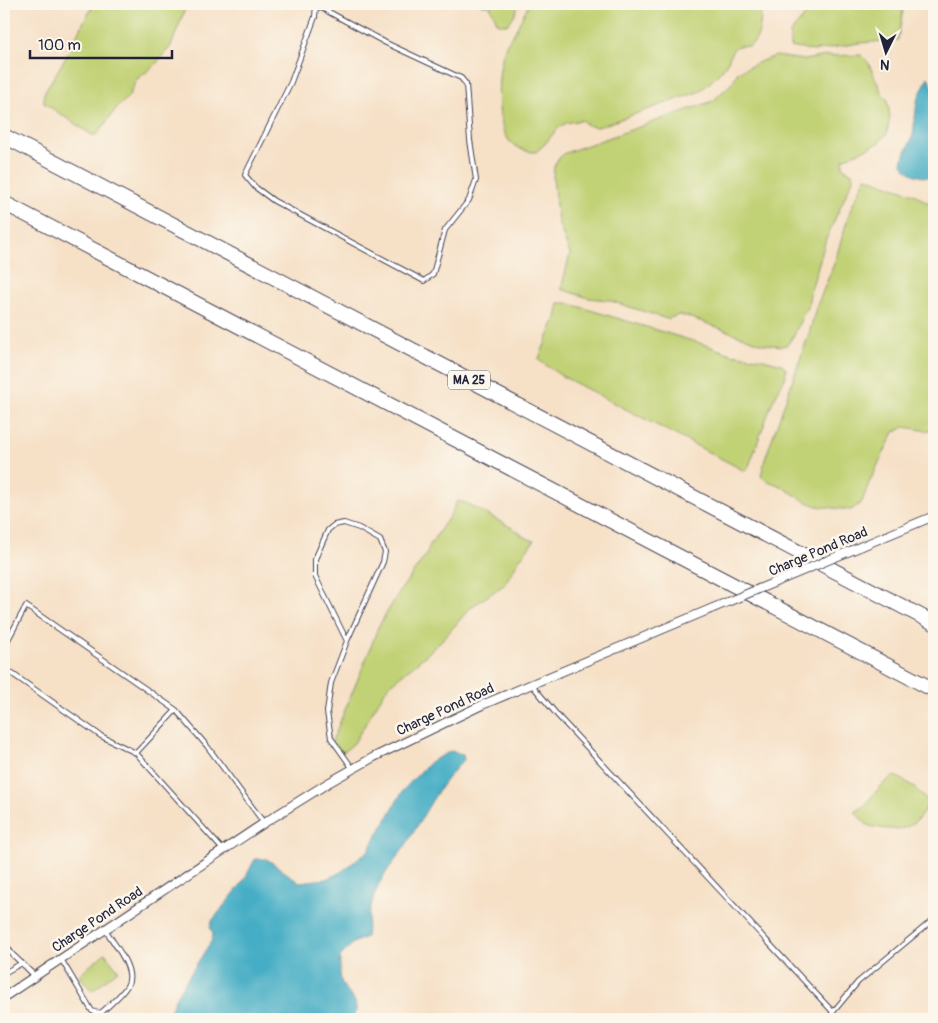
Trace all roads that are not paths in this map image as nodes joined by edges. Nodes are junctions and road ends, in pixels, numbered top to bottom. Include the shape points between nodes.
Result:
1 (316, 5) edge
2 (4, 136) edge
3 (4, 203) edge
4 (934, 516) edge
5 (934, 623) edge
6 (348, 641) junction
7 (4, 647) edge
8 (4, 668) edge
9 (532, 685) junction
10 (934, 690) edge
11 (176, 710) junction
12 (136, 753) junction
13 (353, 769) junction
14 (264, 823) junction
15 (223, 850) junction
16 (934, 919) edge
17 (105, 929) junction
18 (4, 942) edge
19 (61, 958) junction
20 (22, 963) junction
21 (4, 973) edge
22 (35, 976) junction
23 (4, 997) edge
24 (833, 1012) junction
25 (828, 1019) edge

1 - 1 lane via 316,17 291,82 245,174 274,201 424,282 433,274 446,230 469,200 476,180 466,84 461,78
2 - 5 highway, MA 25
3 - 10 highway
4 - 9 street, Charge Pond Road, bridge
6 - 6 lane via 315,576 316,559 328,530 344,523 380,540 385,552
6 - 13 lane via 331,683 327,712 331,738
7 - 11 lane via 26,606
8 - 12 lane via 101,736
9 - 13 street, Charge Pond Road via 460,714
9 - 24 lane
11 - 12 lane
11 - 14 lane via 208,746
12 - 15 lane
13 - 14 street, Charge Pond Road
14 - 15 street, Charge Pond Road
15 - 17 street, Charge Pond Road
16 - 24 lane via 858,982
17 - 19 street, Charge Pond Road
17 - 19 lane via 130,969 130,980 127,988 102,1012 92,1011
18 - 20 lane
19 - 22 street, Charge Pond Road
20 - 21 lane
20 - 22 lane
22 - 23 street, Charge Pond Road
24 - 25 lane

